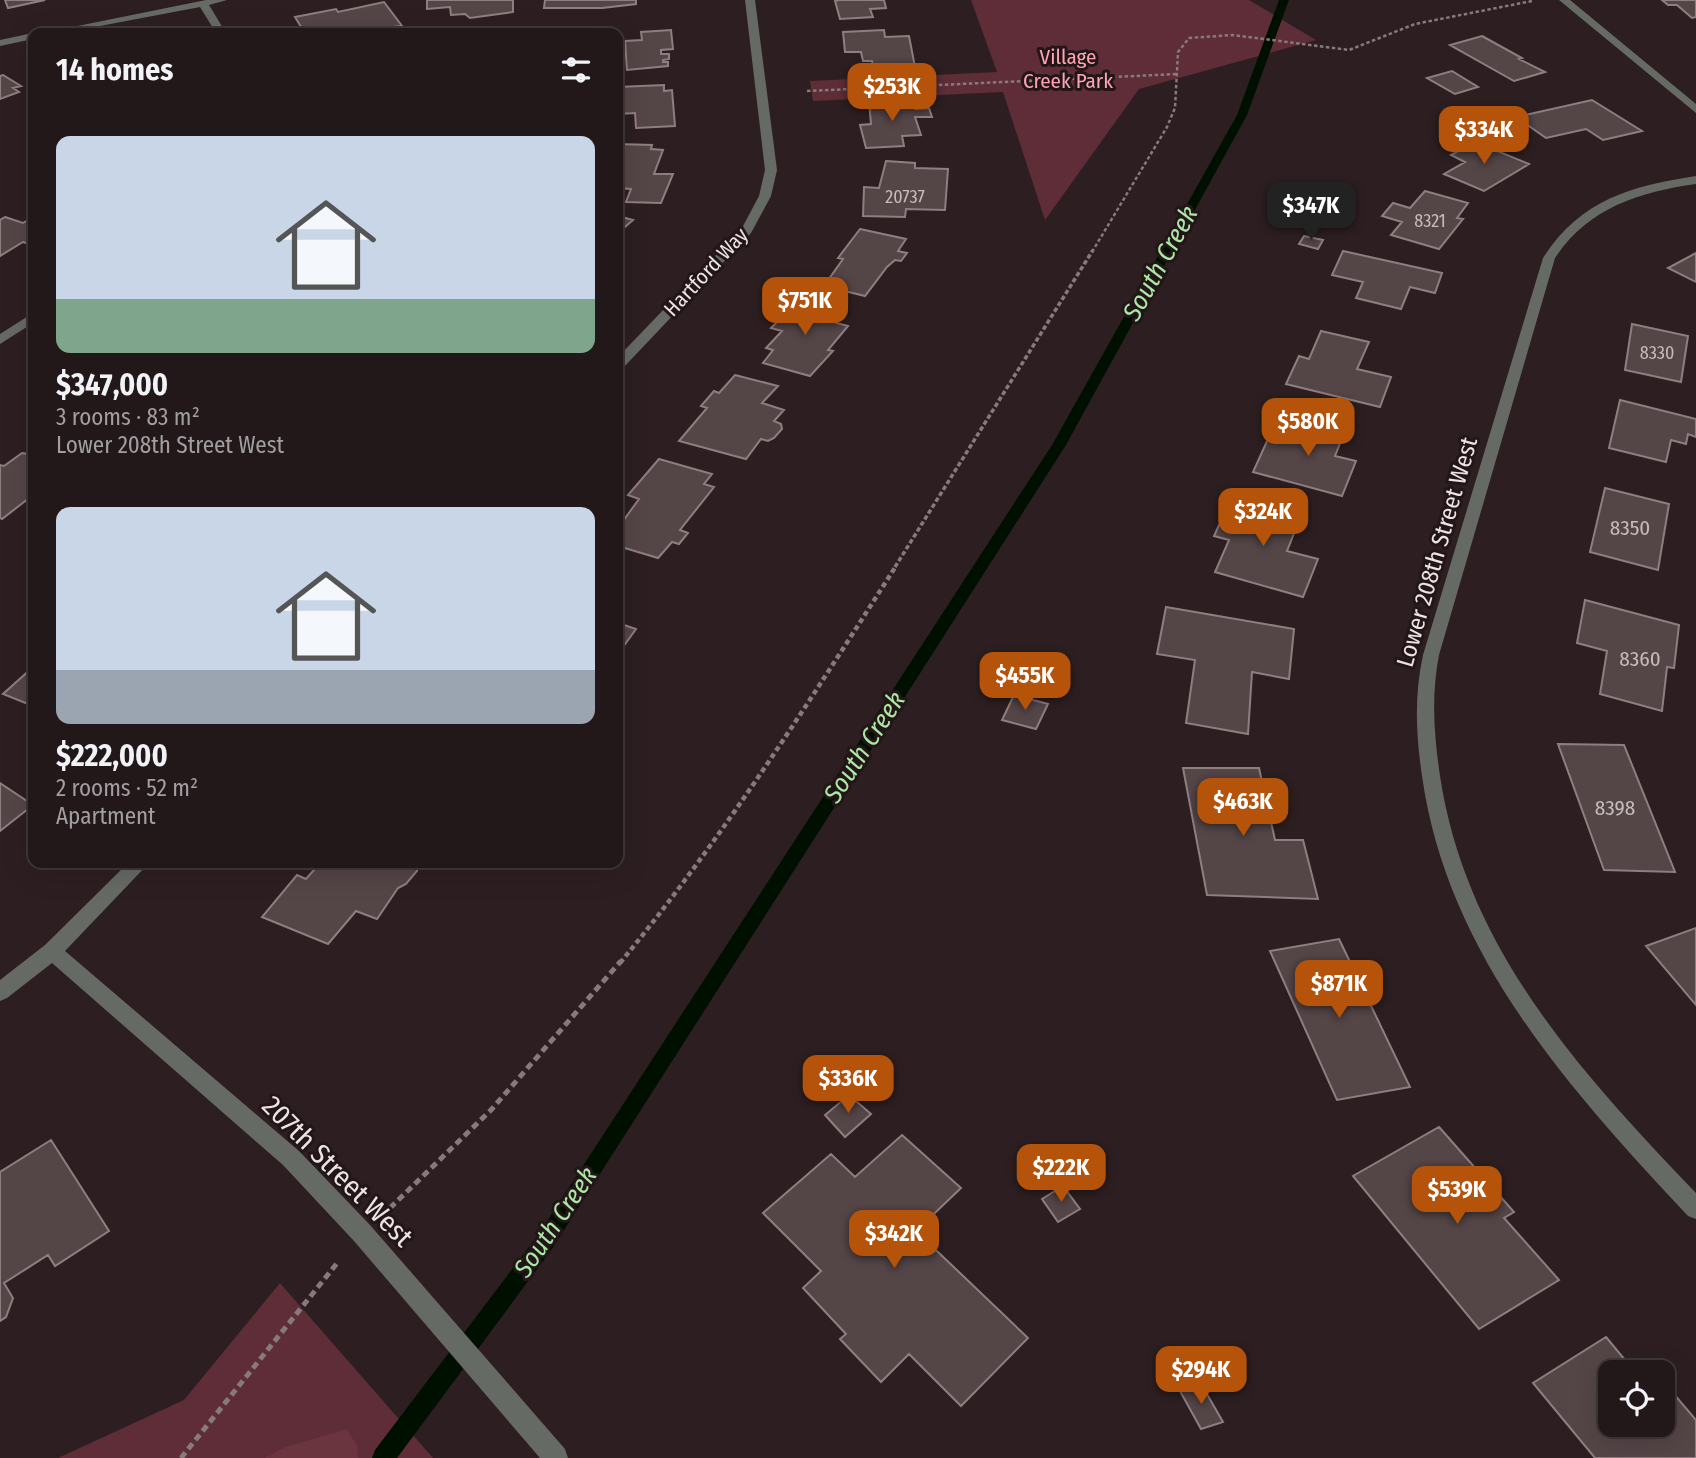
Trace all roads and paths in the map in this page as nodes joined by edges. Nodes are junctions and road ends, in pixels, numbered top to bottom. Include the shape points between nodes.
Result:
1 (222, 0) edge
2 (750, 0) edge
3 (1536, 0) edge
4 (1563, 0) edge
5 (203, 4) junction
6 (75, 28) edge
7 (218, 28) edge
8 (28, 37) edge
9 (0, 43) edge
10 (1178, 74) junction
11 (807, 90) dead end
12 (1696, 110) edge
13 (1696, 180) edge
14 (28, 320) edge
15 (0, 340) edge
16 (623, 360) edge
17 (135, 868) edge
18 (52, 951) junction
19 (0, 992) edge
20 (1696, 1209) edge
21 (362, 1233) junction
22 (181, 1458) edge
23 (556, 1458) edge

1 - 5 street
2 - 16 street, Hartford Way via 771,170 765,196 747,230
3 - 10 path via 1415,24 1356,49 1233,36 1189,38 1178,52
4 - 12 street
5 - 6 street
5 - 7 street
8 - 9 street
10 - 11 path
10 - 21 path via 1175,108 1160,139 1045,331 757,780 614,970 441,1162
13 - 20 street, Lower 208th Street West via 1660,186 1593,210 1567,231 1549,258 1431,655 1423,707 1429,783 1439,824 1452,865 1494,958 1516,996 1588,1094
14 - 15 street
17 - 18 street
18 - 19 street
18 - 21 street, 207th Street West via 290,1158
21 - 22 path
21 - 23 street, 207th Street West

